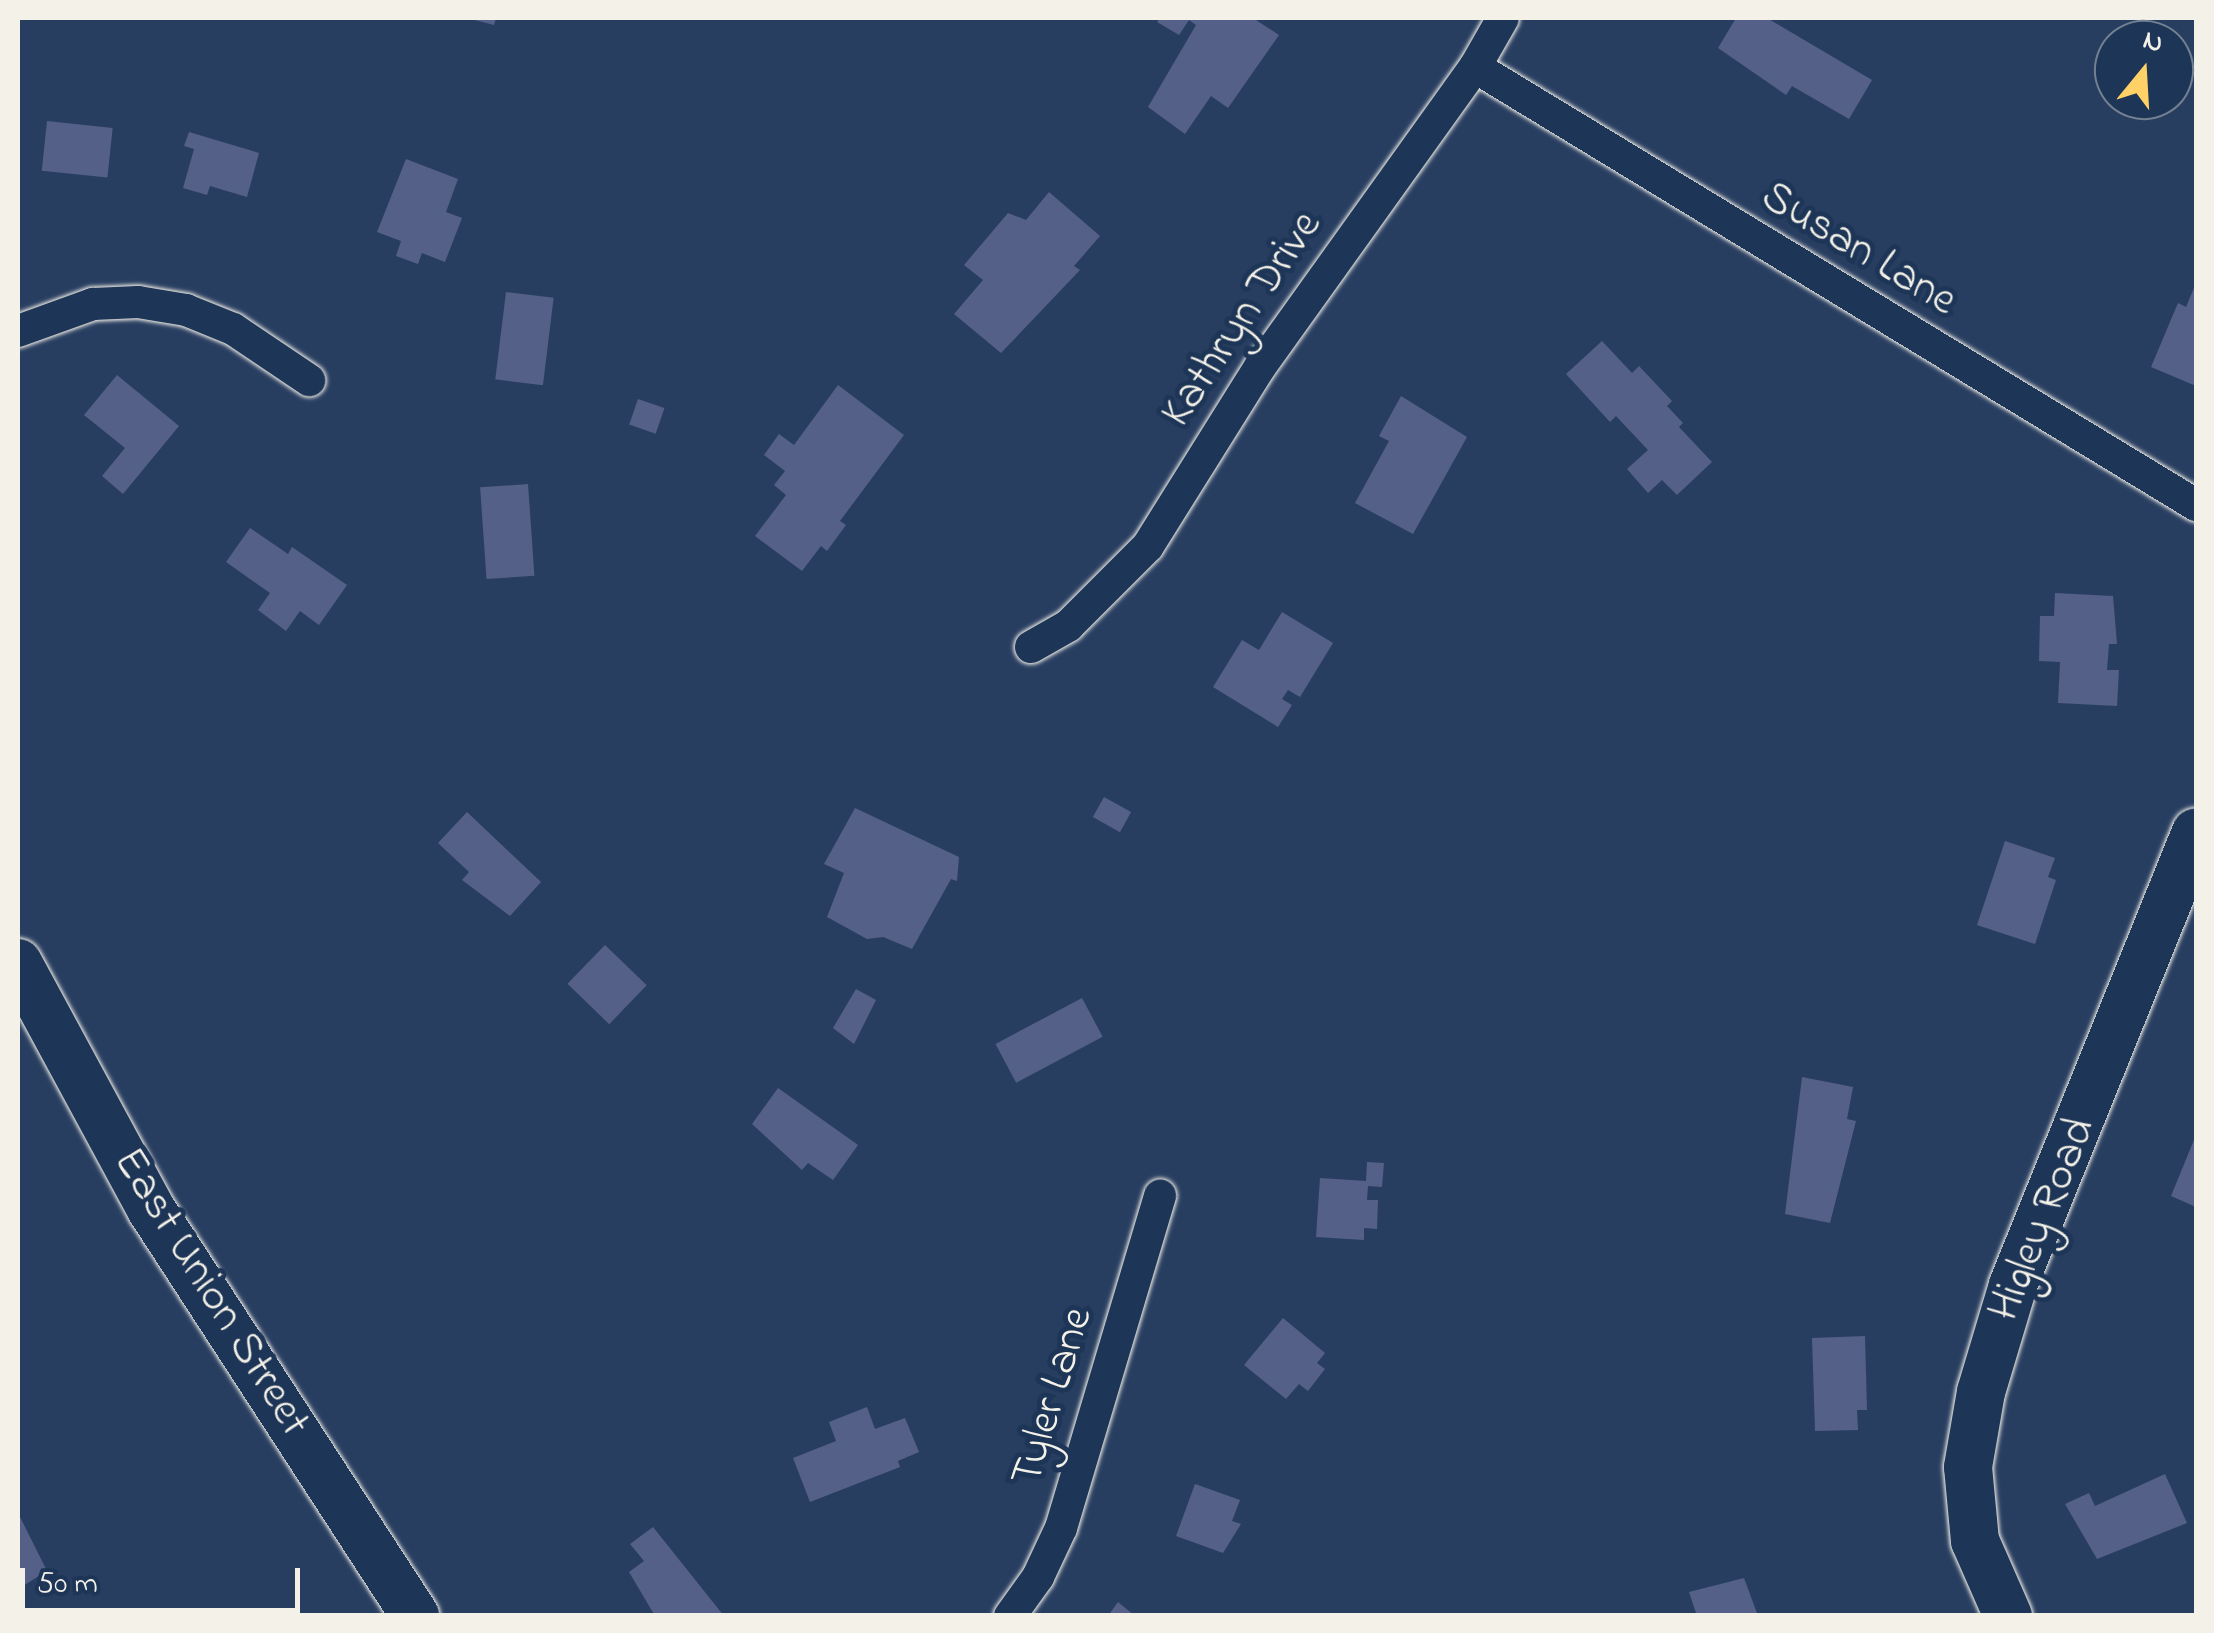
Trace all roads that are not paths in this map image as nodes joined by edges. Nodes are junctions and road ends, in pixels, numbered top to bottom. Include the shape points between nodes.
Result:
1 (1503, 18) edge
2 (1475, 67) junction
3 (18, 331) edge
4 (309, 380) dead end
5 (2196, 505) edge
6 (1031, 647) dead end
7 (2196, 833) edge
8 (18, 963) edge
9 (1160, 1195) dead end
10 (415, 1616) edge
11 (1010, 1616) edge
12 (2008, 1616) edge

1 - 2 street, Kathryn Drive
2 - 5 street, Susan Lane
2 - 6 street, Kathryn Drive via 1260,366 1148,546 1068,626
3 - 4 street via 93,304 186,310 233,329
7 - 12 street, Higley Road via 2013,1285 1981,1392 1968,1467 1975,1540
8 - 10 street, East Union Street via 151,1209
9 - 11 street, Tyler Lane via 1060,1528 1038,1577

